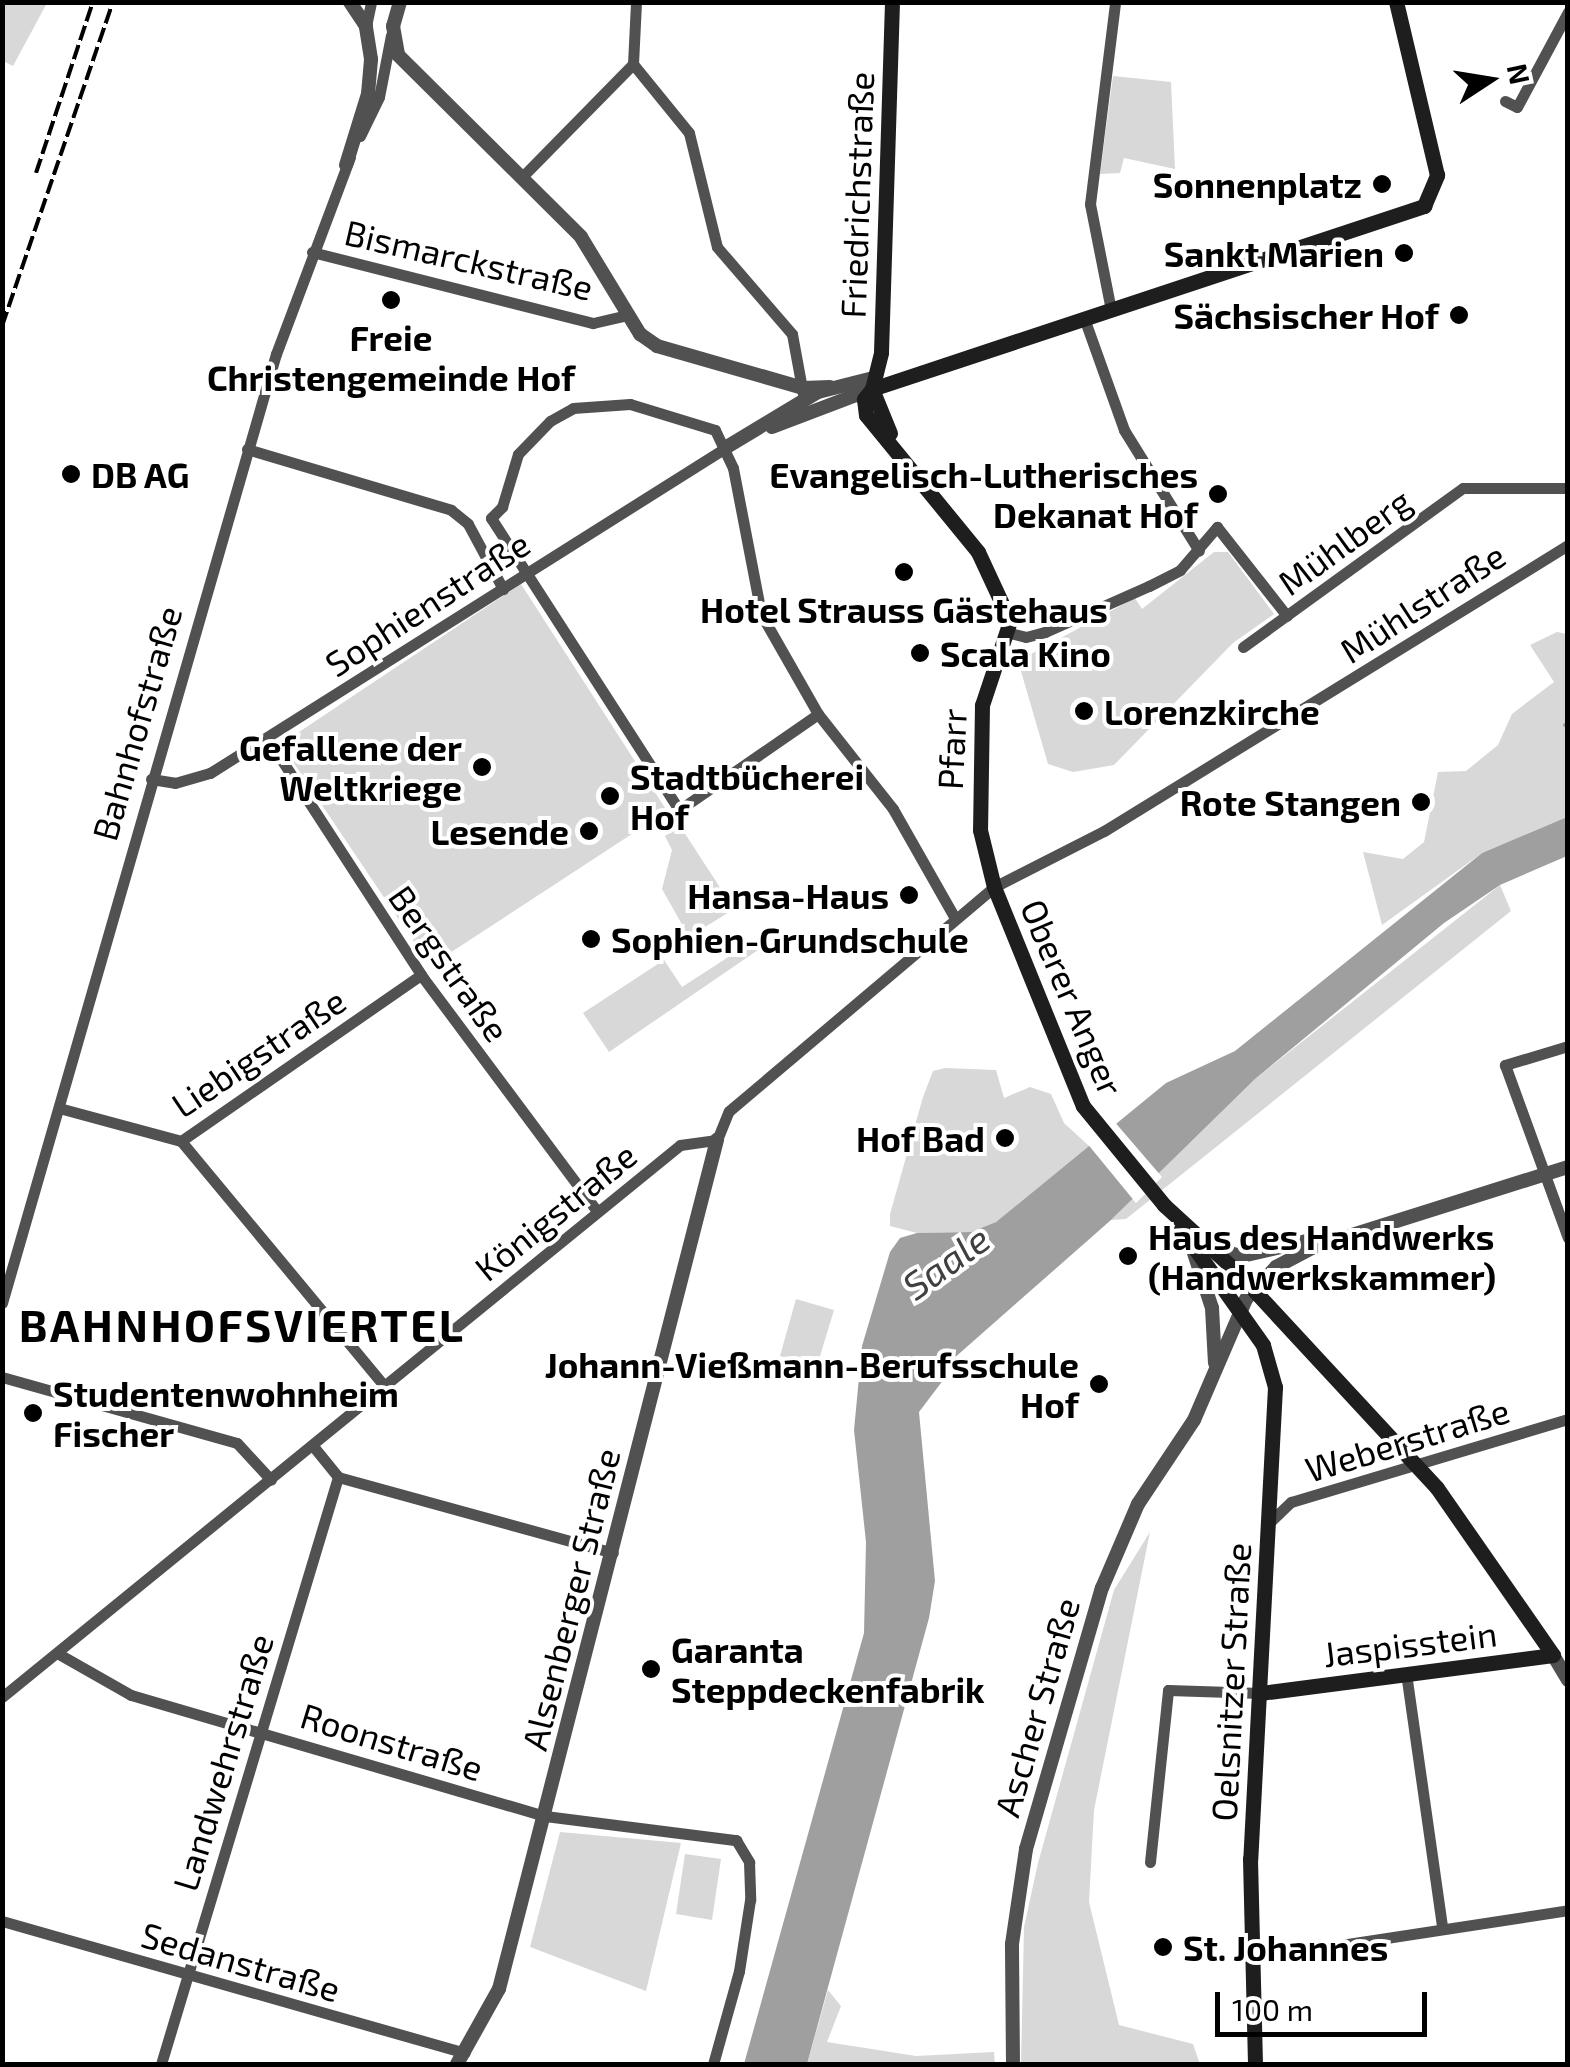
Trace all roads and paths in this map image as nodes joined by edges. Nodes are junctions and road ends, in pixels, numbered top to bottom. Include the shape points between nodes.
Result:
1 (350, 2) edge
2 (370, 2) edge
3 (400, 2) edge
4 (636, 2) edge
5 (892, 2) edge
6 (1115, 2) edge
7 (1396, 2) edge
8 (1568, 12) edge
9 (366, 26) junction
10 (392, 26) junction
11 (633, 64) junction
12 (1505, 101) dead end
13 (346, 166) junction
14 (521, 178) junction
15 (312, 252) junction
16 (1110, 310) junction
17 (628, 315) junction
18 (1084, 318) junction
19 (881, 335) junction
20 (923, 368) junction
21 (872, 384) junction
22 (830, 388) joint
23 (803, 394) junction
24 (833, 404) junction
25 (866, 415) junction
26 (792, 420) junction
27 (725, 448) junction
28 (247, 449) junction
29 (912, 469) junction
30 (1568, 488) edge
31 (491, 518) junction
32 (468, 524) junction
33 (1568, 544) edge
34 (1200, 551) junction
35 (526, 574) junction
36 (503, 589) junction
37 (1287, 616) junction
38 (1010, 632) junction
39 (1242, 647) dead end
40 (818, 714) junction
41 (268, 739) junction
42 (151, 780) junction
43 (994, 887) junction
44 (956, 918) junction
45 (421, 975) junction
46 (1568, 1046) edge
47 (59, 1108) junction
48 (717, 1140) junction
49 (180, 1141) junction
50 (1568, 1167) edge
51 (1547, 1173) junction
52 (1158, 1200) junction
53 (597, 1212) junction
54 (1369, 1226) junction
55 (1568, 1238) edge
56 (1188, 1240) junction
57 (1210, 1246) junction
58 (1252, 1290) junction
59 (2, 1303) edge
60 (1239, 1312) junction
61 (2, 1377) edge
62 (384, 1386) junction
63 (1208, 1393) junction
64 (1568, 1418) edge
65 (314, 1446) junction
66 (1418, 1467) junction
67 (338, 1477) junction
68 (272, 1480) junction
69 (1270, 1522) junction
70 (614, 1554) junction
71 (57, 1653) junction
72 (1560, 1654) edge
73 (1406, 1673) junction
74 (1568, 1680) edge
75 (1260, 1693) junction
76 (2, 1697) edge
77 (260, 1730) junction
78 (545, 1816) junction
79 (1150, 1862) dead end
80 (1568, 1910) edge
81 (2, 1921) edge
82 (1442, 1926) junction
83 (1249, 1959) junction
84 (186, 1975) junction
85 (461, 2058) edge
86 (161, 2064) edge
87 (713, 2064) edge
88 (1013, 2064) edge
89 (1255, 2064) edge

1 - 9 street
2 - 9 street
3 - 10 street
4 - 11 street
5 - 19 main road, Friedrichstraße
6 - 16 street via 1090,204
7 - 16 main road via 1431,144 1436,174 1430,198 1411,213
8 - 12 street via 1517,106
9 - 13 street, Bahnhofstraße via 368,94
10 - 13 street, Bahnhofstraße via 379,97
10 - 14 street via 398,55
11 - 14 street
11 - 23 street via 689,133 718,248 792,334
13 - 15 street, Bahnhofstraße
14 - 17 street via 594,254
15 - 17 street, Bismarckstraße via 593,323
15 - 28 street, Bahnhofstraße
16 - 18 main road
17 - 23 street, Bismarckstraße via 657,346
18 - 20 main road
18 - 34 street via 1124,430
19 - 20 main road via 893,363
19 - 21 main road, Friedrichstraße
20 - 21 main road, Sophienstraße
21 - 22 street, Sophienstraße
21 - 24 street, Sophienstraße
21 - 25 main road via 864,398
21 - 29 main road
22 - 23 street, Bismarckstraße
23 - 26 street
23 - 27 street, Sophienstraße
24 - 25 street via 854,405
24 - 26 street, Sophienstraße
25 - 29 main road
26 - 27 street, Sophienstraße
27 - 31 street via 703,423 630,404 573,408 525,445 502,507
27 - 35 street, Sophienstraße
27 - 40 street via 752,591
28 - 32 street via 420,496
28 - 42 street, Bahnhofstraße
29 - 38 main road via 978,552
30 - 37 street, Mühlberg via 1464,488
31 - 32 street
31 - 35 street
32 - 36 street
33 - 43 street, Mühlstraße via 1104,830
34 - 37 street via 1217,528
34 - 38 street via 1180,570 1045,632 1026,638
35 - 36 street, Sophienstraße
35 - 40 street via 679,810
36 - 41 street, Sophienstraße
37 - 39 street, Mühlberg
38 - 43 main road, Pfarr via 988,672 977,752 980,830
40 - 44 street via 893,809
41 - 42 street, Sophienstraße via 188,781
41 - 45 street, Bergstraße
42 - 47 street, Bahnhofstraße
43 - 44 street
43 - 52 main road, Oberer Anger via 1098,1129
44 - 48 street via 728,1111
45 - 49 street, Liebigstraße
45 - 53 street, Bergstraße
46 - 51 street via 1505,1065
47 - 49 street, Liebigstraße
47 - 59 street, Bahnhofstraße
48 - 53 street, Königstraße via 680,1146
48 - 70 street, Alsenberger Straße
49 - 62 street
50 - 51 street
51 - 54 street
51 - 55 street
52 - 56 main road, Oelsnitzer Straße
52 - 57 main road
53 - 62 street, Königstraße
54 - 57 street via 1242,1256
54 - 58 street via 1289,1259
56 - 60 main road, Oelsnitzer Straße
56 - 63 street, Ascher Straße via 1214,1327
57 - 58 main road
58 - 60 street, Ascher Straße
58 - 66 main road
60 - 63 street, Ascher Straße
60 - 69 main road, Oelsnitzer Straße via 1273,1373
61 - 68 street via 237,1443
62 - 65 street, Königstraße
63 - 88 street, Ascher Straße via 1138,1504 1102,1588 1026,1849 1012,1944
64 - 66 street, Weberstraße
65 - 67 street
65 - 68 street, Königstraße
66 - 69 street, Weberstraße via 1291,1502
66 - 72 main road
67 - 70 street
67 - 77 street, Landwehrstraße
68 - 71 street, Königstraße
69 - 75 main road, Oelsnitzer Straße
70 - 78 street, Alsenberger Straße
71 - 76 street, Königstraße
71 - 77 street, Roonstraße via 131,1694
72 - 73 main road, Jaspisstein
72 - 74 street
73 - 75 main road, Jaspisstein
73 - 82 street
75 - 79 street via 1168,1690
75 - 83 main road, Oelsnitzer Straße
77 - 78 street, Roonstraße
77 - 84 street, Landwehrstraße
78 - 85 street, Alsenberger Straße via 500,1989
78 - 87 street, Roonstraße via 736,1840 748,1862 750,1900 740,1971
80 - 82 street
81 - 84 street, Sedanstraße
82 - 83 street
83 - 89 main road, Oelsnitzer Straße
84 - 85 street, Sedanstraße
84 - 86 street, Landwehrstraße

